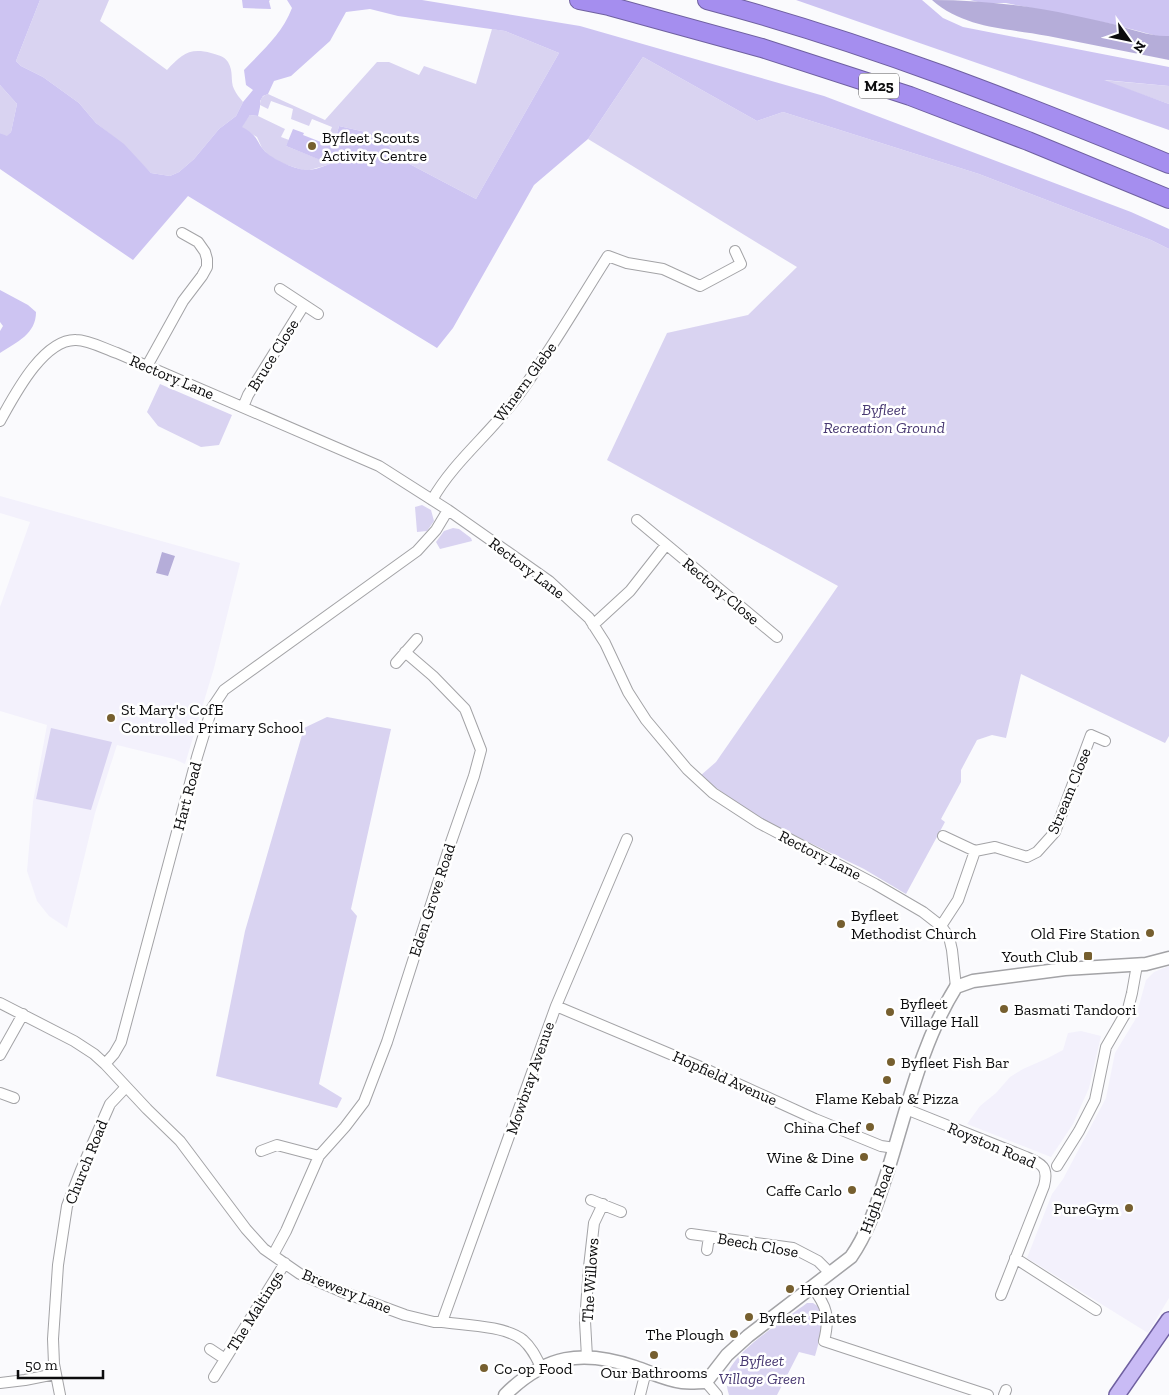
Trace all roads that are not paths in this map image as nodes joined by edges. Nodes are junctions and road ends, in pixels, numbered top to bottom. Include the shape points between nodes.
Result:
1 (580, 0) edge
2 (707, 0) edge
3 (1169, 164) edge
4 (1169, 199) edge
5 (182, 232) dead end
6 (735, 251) dead end
7 (280, 290) dead end
8 (304, 305) junction
9 (318, 314) dead end
10 (147, 366) junction
11 (243, 407) junction
12 (0, 421) edge
13 (432, 500) junction
14 (448, 510) junction
15 (637, 520) dead end
16 (666, 545) junction
17 (593, 624) junction
18 (777, 637) dead end
19 (417, 639) dead end
20 (406, 652) junction
21 (396, 663) dead end
22 (1106, 741) dead end
23 (943, 836) dead end
24 (627, 839) dead end
25 (975, 851) junction
26 (941, 926) junction
27 (1169, 958) edge
28 (1136, 965) junction
29 (956, 987) junction
30 (0, 1003) edge
31 (556, 1006) junction
32 (23, 1014) junction
33 (0, 1055) edge
34 (105, 1064) junction
35 (126, 1087) junction
36 (0, 1093) edge
37 (14, 1098) dead end
38 (906, 1109) junction
39 (895, 1148) junction
40 (261, 1150) dead end
41 (319, 1156) junction
42 (1057, 1166) dead end
43 (590, 1200) dead end
44 (603, 1204) junction
45 (621, 1212) dead end
46 (691, 1234) dead end
47 (709, 1237) junction
48 (708, 1250) dead end
49 (273, 1255) junction
50 (1015, 1258) junction
51 (285, 1263) junction
52 (830, 1273) junction
53 (812, 1287) junction
54 (1001, 1295) dead end
55 (1096, 1310) dead end
56 (1169, 1320) edge
57 (442, 1322) junction
58 (210, 1349) dead end
59 (587, 1356) junction
60 (225, 1359) junction
61 (541, 1367) junction
62 (646, 1371) junction
63 (55, 1374) junction
64 (214, 1376) dead end
65 (706, 1382) junction
66 (0, 1383) edge
67 (60, 1395) edge
68 (505, 1395) edge
69 (640, 1395) edge
70 (717, 1395) edge
71 (988, 1395) edge
72 (1117, 1395) edge

1 - 4 highway, M25 via 762,48 910,96
2 - 3 highway, M25 via 779,19 895,58
5 - 10 street via 202,247 207,267 183,301
6 - 13 street, Winern Glebe via 743,268 700,286 663,269 608,256 516,398 453,470
7 - 8 street, Bruce Close
8 - 9 street, Bruce Close
8 - 11 street, Bruce Close
10 - 11 street, Rectory Lane
10 - 12 street, Rectory Lane via 82,341 59,344 28,374
11 - 13 street, Rectory Lane via 379,466
13 - 14 street, Rectory Lane
14 - 17 street, Rectory Lane via 549,582
14 - 34 street, Hart Road via 417,551 218,697 197,758 121,1042
15 - 16 street, Rectory Close
16 - 17 street via 630,591
16 - 18 street, Rectory Close
17 - 26 street, Rectory Lane via 646,720 687,769 712,792 759,823 875,884
19 - 20 street
20 - 21 street
20 - 41 street, Eden Grove Road via 466,709 481,750 364,1102
22 - 25 street, Stream Close via 1091,735 1055,832 1037,852 1027,857 995,847
23 - 25 street
24 - 31 street, Mowbray Avenue
25 - 26 street via 958,900
26 - 29 street, Rectory Lane via 949,937
27 - 28 street
28 - 29 street via 1065,969 973,981
28 - 42 street, Royston Road via 1128,1009 1106,1046 1095,1100
29 - 38 street, High Road via 935,1024
30 - 32 street
31 - 39 street, Hopfield Avenue via 816,1119 881,1146
31 - 57 street, Mowbray Avenue
32 - 33 street
32 - 34 street via 94,1054
34 - 35 street
35 - 49 street, Brewery Lane via 180,1142 246,1229
35 - 63 street, Church Road via 110,1104 68,1206 55,1299
36 - 37 street
38 - 39 street, High Road
38 - 50 street, Royston Road via 1026,1157 1044,1168 1044,1186
39 - 52 street, High Road via 873,1217 859,1246 851,1257
40 - 41 street via 277,1145
41 - 49 street, Eden Grove Road
43 - 44 street
44 - 45 street
44 - 59 street, The Willows via 594,1223 589,1267 585,1321
46 - 47 street, Beech Close
47 - 48 street, Beech Close
47 - 52 street, Beech Close via 794,1248 818,1261
49 - 51 street, Brewery Lane
50 - 54 street, Royston Road
50 - 55 street
51 - 57 street, Brewery Lane via 300,1274 340,1291 405,1315
51 - 60 street, The Maltings
52 - 53 street, High Road
53 - 65 street, High Road via 748,1336 727,1355
53 - 71 street via 828,1314 824,1341
56 - 72 main road
57 - 61 street, Brewery Lane via 505,1331 518,1336
58 - 60 street, The Maltings
59 - 61 street
59 - 62 street
60 - 64 street, The Maltings
61 - 68 street
62 - 65 street via 683,1382
62 - 69 street
63 - 66 street
63 - 67 street, Church Road
65 - 70 street

